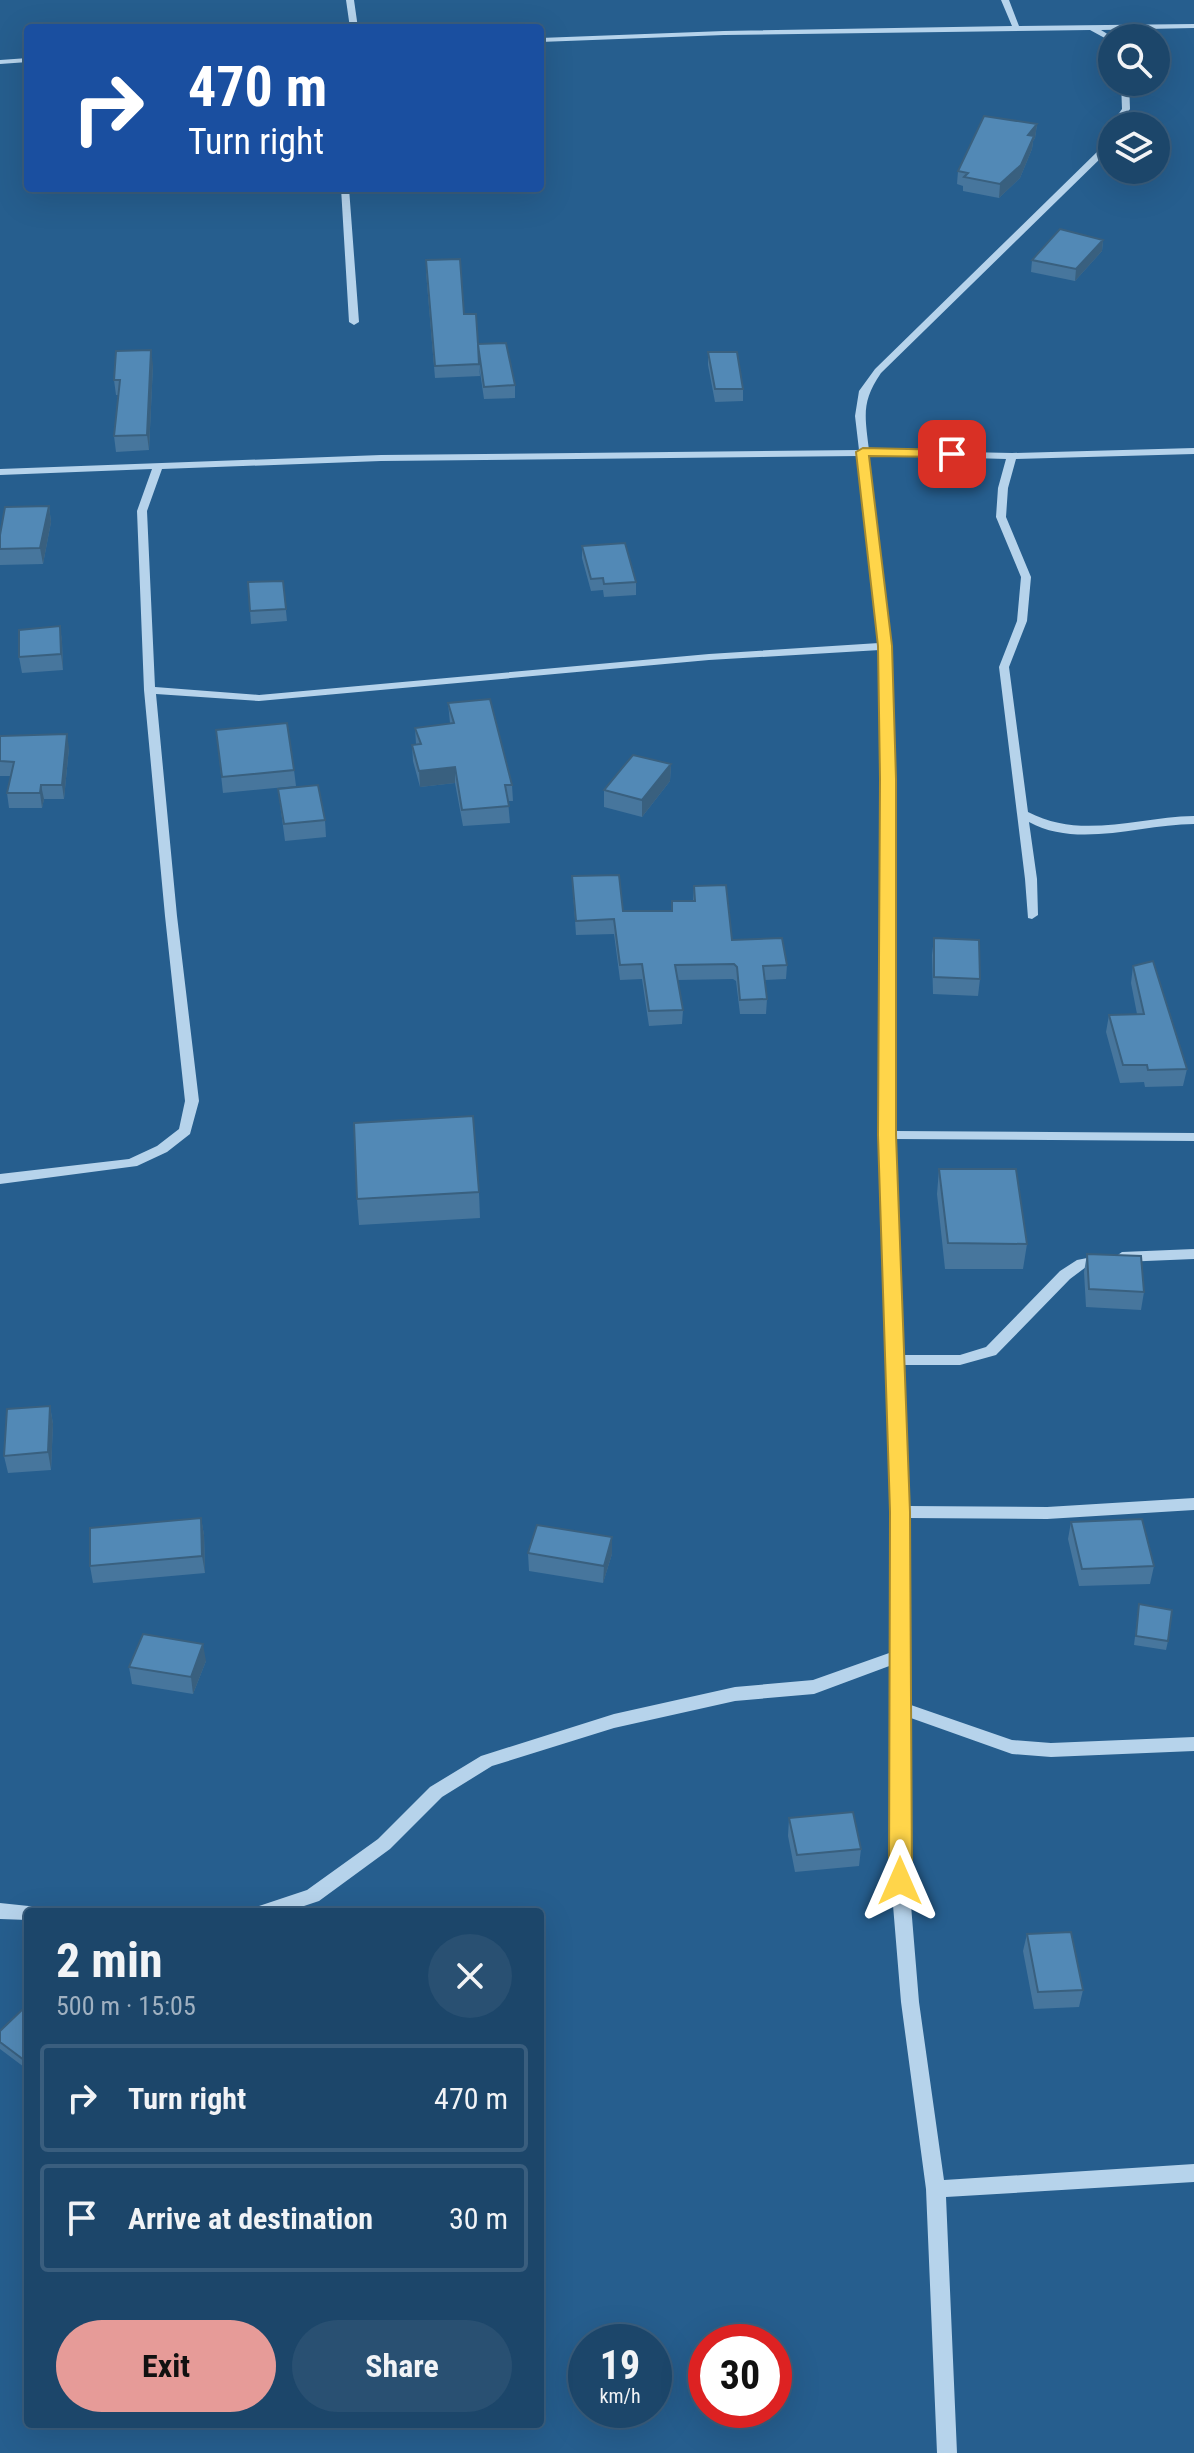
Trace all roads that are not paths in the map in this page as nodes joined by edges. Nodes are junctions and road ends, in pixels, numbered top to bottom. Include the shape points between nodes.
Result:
1 (350, 0) edge
2 (1005, 0) edge
3 (353, 24) edge
4 (1170, 25) edge
5 (1091, 26) junction
6 (1098, 26) edge
7 (1194, 26) edge
8 (1016, 28) junction
9 (1098, 31) edge
10 (544, 40) edge
11 (24, 60) edge
12 (0, 62) edge
13 (1098, 156) edge
14 (345, 192) edge
15 (354, 322) dead end
16 (1194, 451) edge
17 (863, 452) junction
18 (1012, 456) junction
19 (158, 465) junction
20 (0, 472) edge
21 (885, 646) junction
22 (150, 690) junction
23 (1022, 814) junction
24 (1194, 820) edge
25 (1032, 915) dead end
26 (887, 1135) junction
27 (1194, 1137) edge
28 (0, 1179) edge
29 (1194, 1254) edge
30 (893, 1360) junction
31 (1194, 1504) edge
32 (900, 1512) junction
33 (899, 1656) junction
34 (901, 1708) junction
35 (1194, 1744) edge
36 (275, 1908) edge
37 (0, 1911) edge
38 (24, 1912) edge
39 (1194, 2173) edge
40 (936, 2189) junction
41 (947, 2453) edge

1 - 3 street
2 - 8 street
4 - 7 street
5 - 6 street
5 - 8 street
5 - 9 street
8 - 10 street
11 - 12 street
13 - 17 street via 878,371 864,391
14 - 15 street
16 - 18 street
17 - 18 street
17 - 19 street
17 - 21 street
18 - 23 street via 1001,517 1026,577 1022,621 1004,667
19 - 20 street
19 - 22 street via 142,511
21 - 22 street via 259,698
21 - 26 street
22 - 28 street via 192,1101 185,1131 132,1163
23 - 24 street via 1037,825 1059,829
23 - 25 street
26 - 27 street
26 - 30 street
29 - 30 street via 1082,1263 991,1351 960,1360
30 - 32 street
31 - 32 street via 985,1516
32 - 33 street
33 - 34 street
33 - 36 street via 814,1687 735,1694 614,1721 487,1761 436,1792 384,1844 313,1896
34 - 35 street via 1012,1747
34 - 40 street via 904,1942
37 - 38 street
39 - 40 street
40 - 41 street

